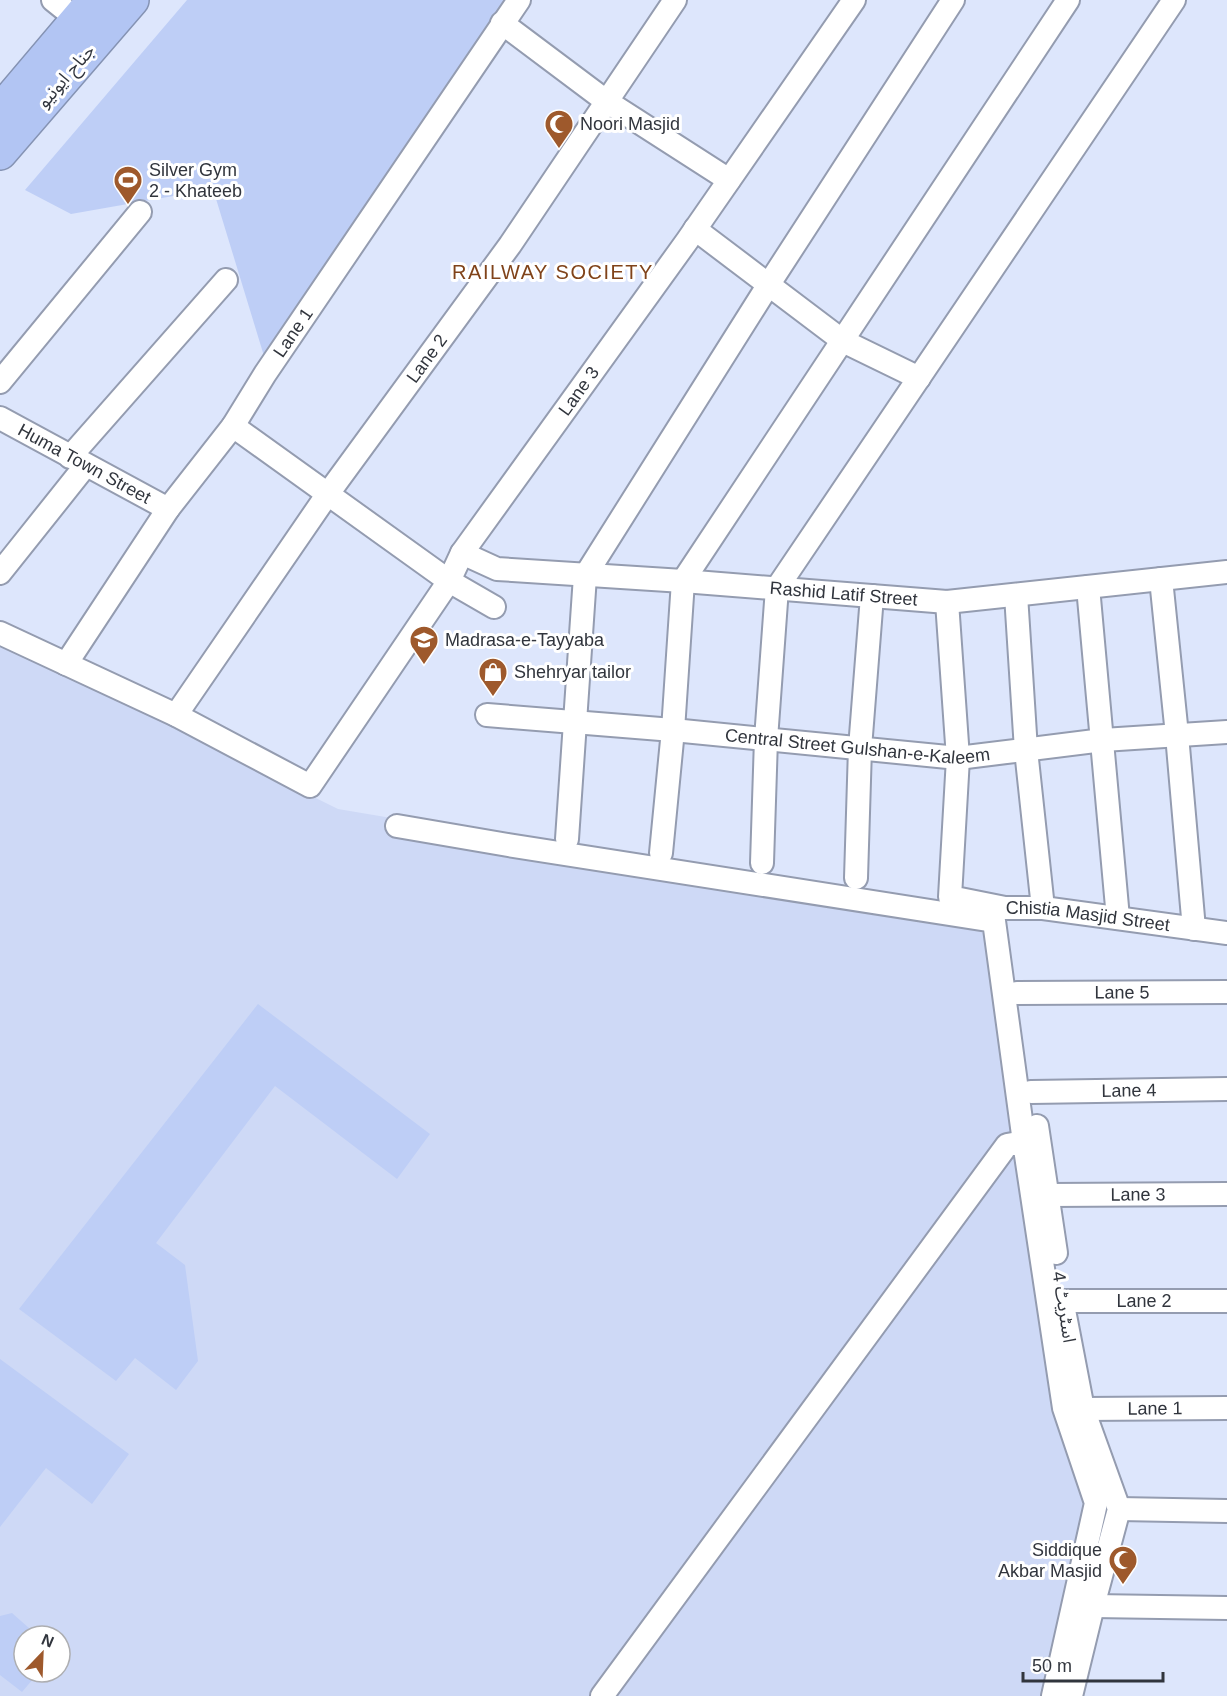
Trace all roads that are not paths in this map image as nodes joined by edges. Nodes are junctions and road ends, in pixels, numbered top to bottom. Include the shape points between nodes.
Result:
1 (132, 0) edge
2 (519, 0) edge
3 (675, 0) edge
4 (854, 0) edge
5 (953, 0) edge
6 (1068, 0) edge
7 (1174, 0) edge
8 (75, 7) edge
9 (502, 24) junction
10 (606, 101) junction
11 (0, 111) edge
12 (0, 153) edge
13 (729, 180) junction
14 (140, 212) dead end
15 (695, 229) junction
16 (226, 280) dead end
17 (769, 284) junction
18 (843, 341) junction
19 (919, 378) junction
20 (0, 382) edge
21 (0, 418) edge
22 (233, 426) junction
23 (78, 461) junction
24 (327, 495) junction
25 (168, 509) junction
26 (462, 553) junction
27 (1227, 572) edge
28 (0, 573) edge
29 (585, 576) junction
30 (1161, 579) junction
31 (449, 581) junction
32 (683, 581) junction
33 (1088, 587) junction
34 (777, 588) junction
35 (1016, 595) junction
36 (872, 596) junction
37 (947, 602) junction
38 (494, 607) dead end
39 (0, 633) edge
40 (66, 664) junction
41 (176, 715) junction
42 (487, 715) dead end
43 (576, 722) junction
44 (674, 730) junction
45 (1227, 732) edge
46 (1177, 735) junction
47 (765, 739) junction
48 (1103, 740) junction
49 (860, 748) junction
50 (1026, 750) junction
51 (958, 758) junction
52 (397, 826) dead end
53 (567, 839) dead end
54 (661, 853) dead end
55 (762, 863) dead end
56 (856, 878) dead end
57 (1005, 908) junction
58 (1043, 908) junction
59 (1118, 918) junction
60 (1194, 929) junction
61 (1227, 933) edge
62 (1227, 992) edge
63 (1017, 993) junction
64 (1227, 1089) edge
65 (1031, 1092) junction
66 (1024, 1142) junction
67 (1227, 1194) edge
68 (1048, 1195) junction
69 (1062, 1301) junction
70 (1227, 1301) edge
71 (1083, 1408) junction
72 (1227, 1408) edge
73 (1119, 1509) junction
74 (1227, 1511) edge
75 (1093, 1606) junction
76 (1227, 1608) edge
77 (602, 1696) edge
78 (1053, 1696) edge
79 (1071, 1696) edge

1 - 12 highway, جناح ایونیو
2 - 9 street, Lane 1
3 - 10 street, Lane 2
4 - 13 street, Lane 3
5 - 17 street
6 - 18 street
7 - 19 street
8 - 11 highway, جناح ایونیو
9 - 10 street
9 - 22 street, Lane 1
10 - 13 street
10 - 24 street, Lane 2 via 510,245
13 - 15 street, Lane 3
14 - 20 street
15 - 17 street
15 - 26 street, Lane 3
16 - 23 street
17 - 18 street
17 - 29 street
18 - 19 street
18 - 32 street
19 - 34 street
21 - 23 street, Huma Town Street
22 - 24 street
22 - 25 street, Lane 1
23 - 25 street, Huma Town Street
23 - 28 street
24 - 31 street
24 - 41 street, Lane 2
25 - 40 street, Lane 1
26 - 29 street, Rashid Latif Street via 497,569
26 - 31 street, Lane 3
27 - 30 street, Rashid Latif Street
29 - 32 street, Rashid Latif Street
29 - 43 street
30 - 33 street, Rashid Latif Street
30 - 46 street
31 - 38 street
31 - 41 street, Lane 3 via 310,786
32 - 34 street, Rashid Latif Street
32 - 44 street
33 - 35 street, Rashid Latif Street
33 - 48 street
34 - 36 street, Rashid Latif Street
34 - 47 street
35 - 37 street, Rashid Latif Street
35 - 50 street
36 - 37 street, Rashid Latif Street
36 - 49 street
37 - 51 street
39 - 40 street
40 - 41 street
42 - 43 street, Central Street Gulshan-e-Kaleem
43 - 44 street, Central Street Gulshan-e-Kaleem
43 - 53 street
44 - 47 street, Central Street Gulshan-e-Kaleem
44 - 54 street
45 - 46 street, Central Street Gulshan-e-Kaleem
46 - 48 street, Central Street Gulshan-e-Kaleem
46 - 60 street
47 - 49 street, Central Street Gulshan-e-Kaleem
47 - 55 street
48 - 50 street, Central Street Gulshan-e-Kaleem
48 - 59 street
49 - 51 street, Central Street Gulshan-e-Kaleem
49 - 56 street
50 - 51 street, Central Street Gulshan-e-Kaleem
50 - 58 street
51 - 57 street, Chistia Masjid Street via 950,897
52 - 66 street via 994,921
57 - 58 street, Chistia Masjid Street
57 - 63 street, اسٹریٹ 4
58 - 59 street, Chistia Masjid Street
59 - 60 street, Chistia Masjid Street
60 - 61 street, Chistia Masjid Street
62 - 63 street, Lane 5
63 - 65 street, اسٹریٹ 4
64 - 65 street, Lane 4
65 - 68 street, اسٹریٹ 4
66 - 77 street via 1007,1145
66 - 78 street via 1064,1408 1096,1503
67 - 68 street, Lane 3
68 - 69 street, اسٹریٹ 4
69 - 70 street, Lane 2
69 - 71 street, اسٹریٹ 4
71 - 72 street, Lane 1
71 - 73 street, اسٹریٹ 4
73 - 74 street
73 - 75 street
75 - 76 street
75 - 79 street

